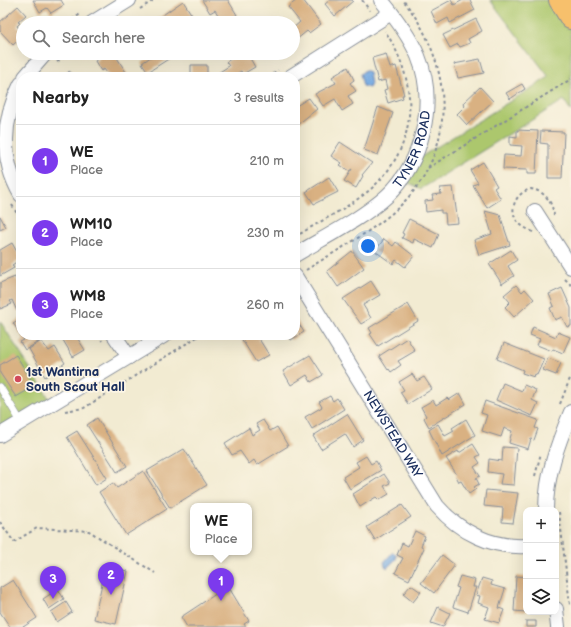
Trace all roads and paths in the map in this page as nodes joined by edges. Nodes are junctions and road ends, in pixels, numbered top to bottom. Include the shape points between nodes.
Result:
1 (128, 0) edge
2 (362, 0) edge
3 (381, 0) edge
4 (560, 0) edge
5 (391, 13) junction
6 (373, 14) dead end
7 (103, 16) edge
8 (571, 18) edge
9 (383, 27) dead end
10 (40, 60) edge
11 (29, 72) edge
12 (298, 72) edge
13 (571, 79) edge
14 (16, 93) edge
15 (4, 115) edge
16 (427, 168) dead end
17 (16, 183) edge
18 (535, 211) dead end
19 (300, 234) edge
20 (300, 252) edge
21 (571, 267) edge
22 (301, 273) edge
23 (310, 276) dead end
24 (117, 340) edge
25 (157, 340) edge
26 (192, 340) edge
27 (129, 357) junction
28 (0, 387) edge
29 (571, 412) edge
30 (60, 413) dead end
31 (21, 422) junction
32 (0, 435) edge
33 (552, 507) edge
34 (0, 522) edge
35 (558, 543) edge
36 (523, 546) edge
37 (155, 573) dead end
38 (570, 611) edge
39 (557, 615) edge
40 (558, 627) edge

1 - 7 street
2 - 6 path
3 - 5 street, TYNER ROAD
4 - 8 main road
5 - 12 street
5 - 20 street, TYNER ROAD via 411,41 425,81 424,119 415,153 408,170 386,196
9 - 19 path via 400,55 409,88 409,119 400,150 385,173 367,192
10 - 11 street
13 - 16 path
14 - 15 street
15 - 17 street via 8,165
18 - 21 street
22 - 23 path
22 - 36 street, NEWSTEAD WAY via 437,506 450,520 476,536 496,543
24 - 27 street
25 - 27 street
26 - 30 path via 84,408
27 - 31 street
28 - 31 lane
29 - 33 street via 550,471
31 - 32 street
34 - 37 path via 14,542 36,528 89,531
35 - 38 path
39 - 40 street

